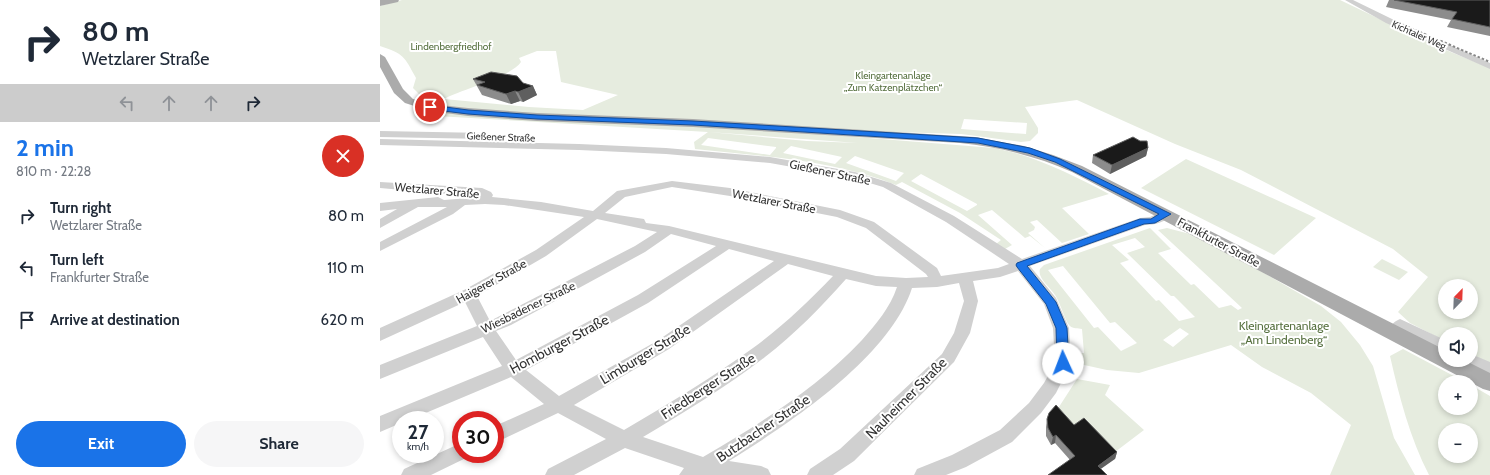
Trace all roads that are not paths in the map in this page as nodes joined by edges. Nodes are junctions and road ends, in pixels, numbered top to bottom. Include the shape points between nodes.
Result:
1 (395, 0) edge
2 (1348, 0) edge
3 (380, 4) edge
4 (380, 57) edge
5 (1490, 66) edge
6 (380, 134) edge
7 (380, 142) edge
8 (666, 151) junction
9 (380, 185) edge
10 (484, 200) junction
11 (458, 201) junction
12 (416, 203) junction
13 (380, 207) edge
14 (1162, 212) junction
15 (595, 215) junction
16 (380, 224) edge
17 (662, 228) junction
18 (728, 244) junction
19 (380, 247) edge
20 (786, 259) junction
21 (1021, 265) junction
22 (843, 274) junction
23 (965, 279) junction
24 (937, 282) junction
25 (906, 283) junction
26 (469, 294) junction
27 (486, 329) junction
28 (380, 335) edge
29 (1438, 353) edge
30 (1478, 363) edge
31 (1463, 367) edge
32 (513, 369) junction
33 (1490, 369) edge
34 (380, 372) edge
35 (1490, 383) edge
36 (558, 405) junction
37 (380, 424) edge
38 (504, 431) edge
39 (624, 439) junction
40 (452, 455) edge
41 (696, 471) edge
42 (411, 475) edge
43 (556, 475) edge
44 (761, 475) edge
45 (817, 475) edge
46 (924, 475) edge

1 - 3 main road
2 - 5 street, Kichtaler Weg
4 - 14 main road, Frankfurter Straße via 398,91 410,101 430,107 537,117 693,123 978,141 1030,151 1057,160
6 - 8 street, Gießener Straße via 602,140 654,144 665,146
7 - 8 street, Gießener Straße
8 - 21 street, Gießener Straße via 778,161 855,175 887,185 950,219
9 - 10 street, Wetzlarer Straße via 482,192 488,196
10 - 11 street, Wetzlarer Straße
10 - 15 street, Wetzlarer Straße via 531,204
11 - 12 street, Wetzlarer Straße via 441,204
11 - 19 street via 449,211
12 - 13 street, Wetzlarer Straße
12 - 16 street
14 - 21 street, Wetzlarer Straße via 1152,221 1144,221
14 - 29 main road, Frankfurter Straße via 1393,333
15 - 17 street, Wetzlarer Straße via 631,222 641,227
15 - 24 street, Wetzlarer Straße via 621,194 672,184 730,192 840,214 870,225 932,271
15 - 26 street, Haigerer Straße via 541,253
17 - 18 street, Wetzlarer Straße
17 - 27 street, Wiesbadener Straße via 640,249 506,321
18 - 20 street, Wetzlarer Straße
18 - 32 street, Homburger Straße via 643,299
20 - 22 street, Wetzlarer Straße
20 - 36 street, Limburger Straße via 663,346
21 - 23 street, Wetzlarer Straße
21 - 46 street, Gießener Straße via 1051,302 1061,328 1063,363 1050,388 1035,408 1006,436 959,461
22 - 25 street, Wetzlarer Straße via 876,281
22 - 39 street, Friedberger Straße via 809,310 760,352 698,395
23 - 24 street, Wetzlarer Straße
23 - 45 street, Nauheimer Straße via 971,301 962,333 948,358 847,455
24 - 25 street, Wetzlarer Straße
25 - 41 street, Butzbacher Straße via 898,305 864,349 801,405 738,447
26 - 27 street
26 - 28 street, Haigerer Straße
27 - 32 street
27 - 34 street, Wiesbadener Straße
30 - 33 street
31 - 35 main road, Frankfurter Straße
32 - 36 street
32 - 37 street, Homburger Straße
36 - 38 street, Limburger Straße
36 - 39 street
39 - 41 street
39 - 43 street, Friedberger Straße
40 - 42 street
41 - 44 street

